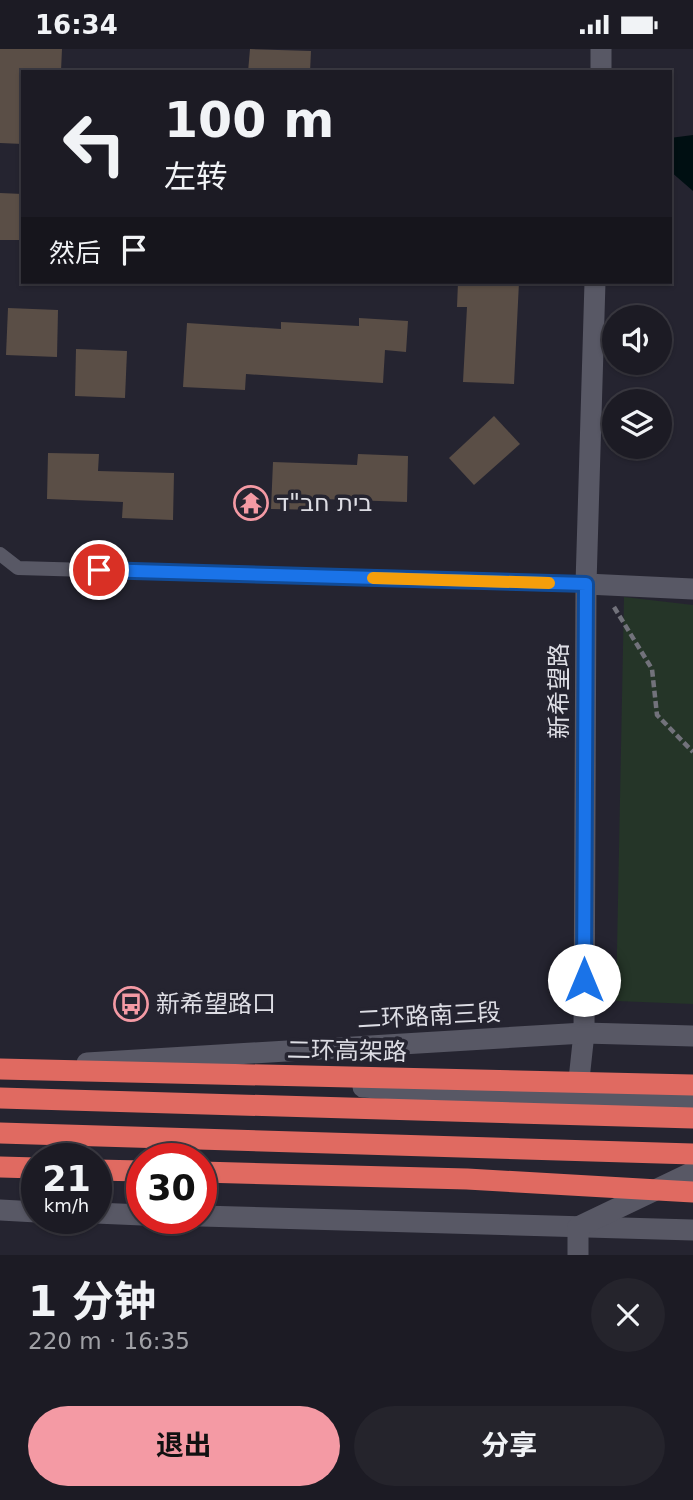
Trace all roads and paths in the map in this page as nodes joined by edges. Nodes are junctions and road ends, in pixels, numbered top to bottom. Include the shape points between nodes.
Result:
1 (601, 49) edge
2 (601, 70) edge
3 (595, 284) edge
4 (0, 554) edge
5 (594, 585) junction
6 (693, 589) edge
7 (693, 752) edge
8 (583, 1033) junction
9 (693, 1036) edge
10 (0, 1066) edge
11 (42, 1066) junction
12 (693, 1085) edge
13 (0, 1098) edge
14 (577, 1101) junction
15 (693, 1101) edge
16 (693, 1118) edge
17 (0, 1133) edge
18 (693, 1154) edge
19 (0, 1167) edge
20 (21, 1168) edge
21 (217, 1172) edge
22 (693, 1173) edge
23 (693, 1192) edge
24 (0, 1210) edge
25 (21, 1211) edge
26 (217, 1216) edge
27 (578, 1227) junction
28 (693, 1230) edge
29 (578, 1255) edge

1 - 2 main road
3 - 5 main road, 新希望路
4 - 5 lane via 18,568
5 - 6 main road
5 - 7 path via 652,669 657,715
5 - 8 main road, 新希望路
8 - 9 main road, 二环路南三段
8 - 11 main road, 二环路南三段
8 - 14 main road, 新希望路
10 - 11 main road, 二环路南三段
10 - 12 highway, 二环高架路
11 - 14 main road
13 - 16 highway
14 - 15 main road
17 - 18 highway
19 - 20 highway
21 - 23 highway via 467,1179
22 - 27 main road
24 - 25 main road
26 - 27 main road
27 - 28 main road
27 - 29 main road

